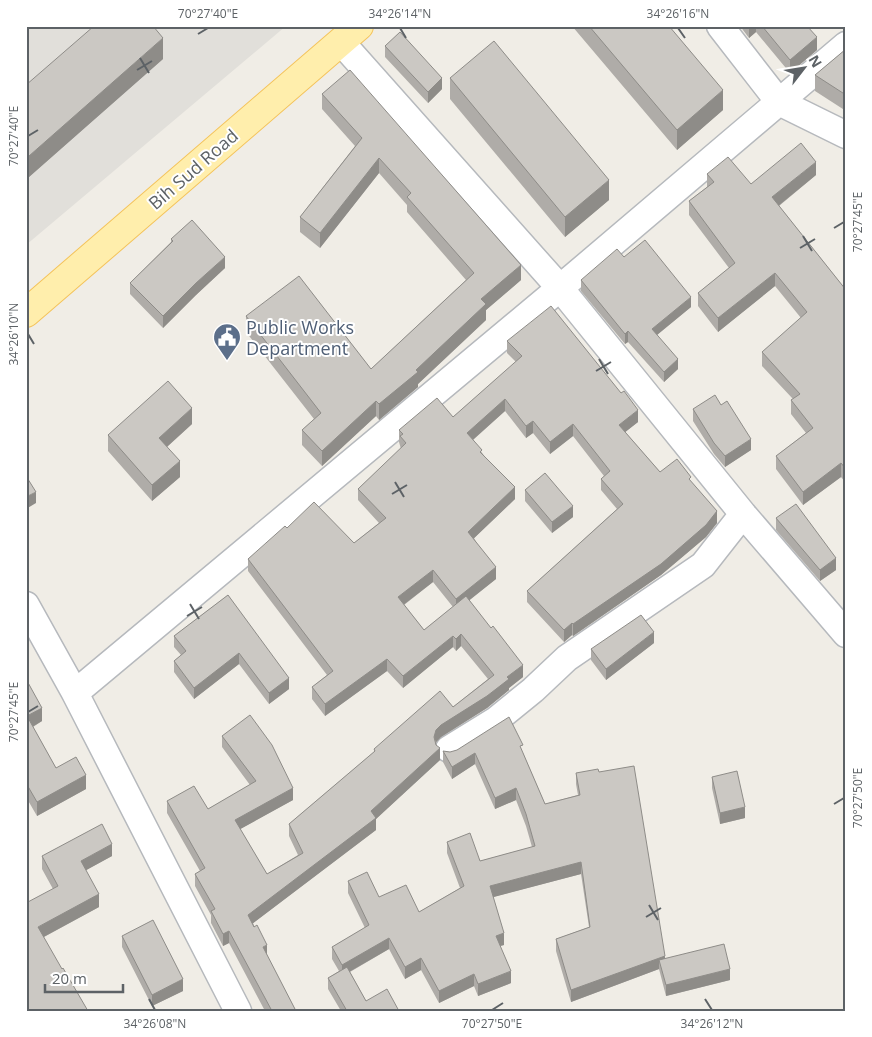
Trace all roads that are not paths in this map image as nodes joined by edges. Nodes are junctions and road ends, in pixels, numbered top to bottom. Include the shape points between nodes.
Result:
1 (720, 26) edge
2 (350, 34) edge
3 (846, 45) edge
4 (779, 102) junction
5 (846, 134) edge
6 (560, 288) junction
7 (26, 313) edge
8 (743, 514) junction
9 (26, 605) edge
10 (846, 634) edge
11 (75, 693) junction
12 (448, 749) dead end
13 (238, 1011) edge

1 - 4 street
2 - 6 street
2 - 7 main road, Bih Sud Road
3 - 4 street
4 - 5 street
4 - 6 street
6 - 8 street
6 - 11 street
8 - 10 street
8 - 12 street via 703,565 566,658 496,720
9 - 11 street
11 - 13 street

